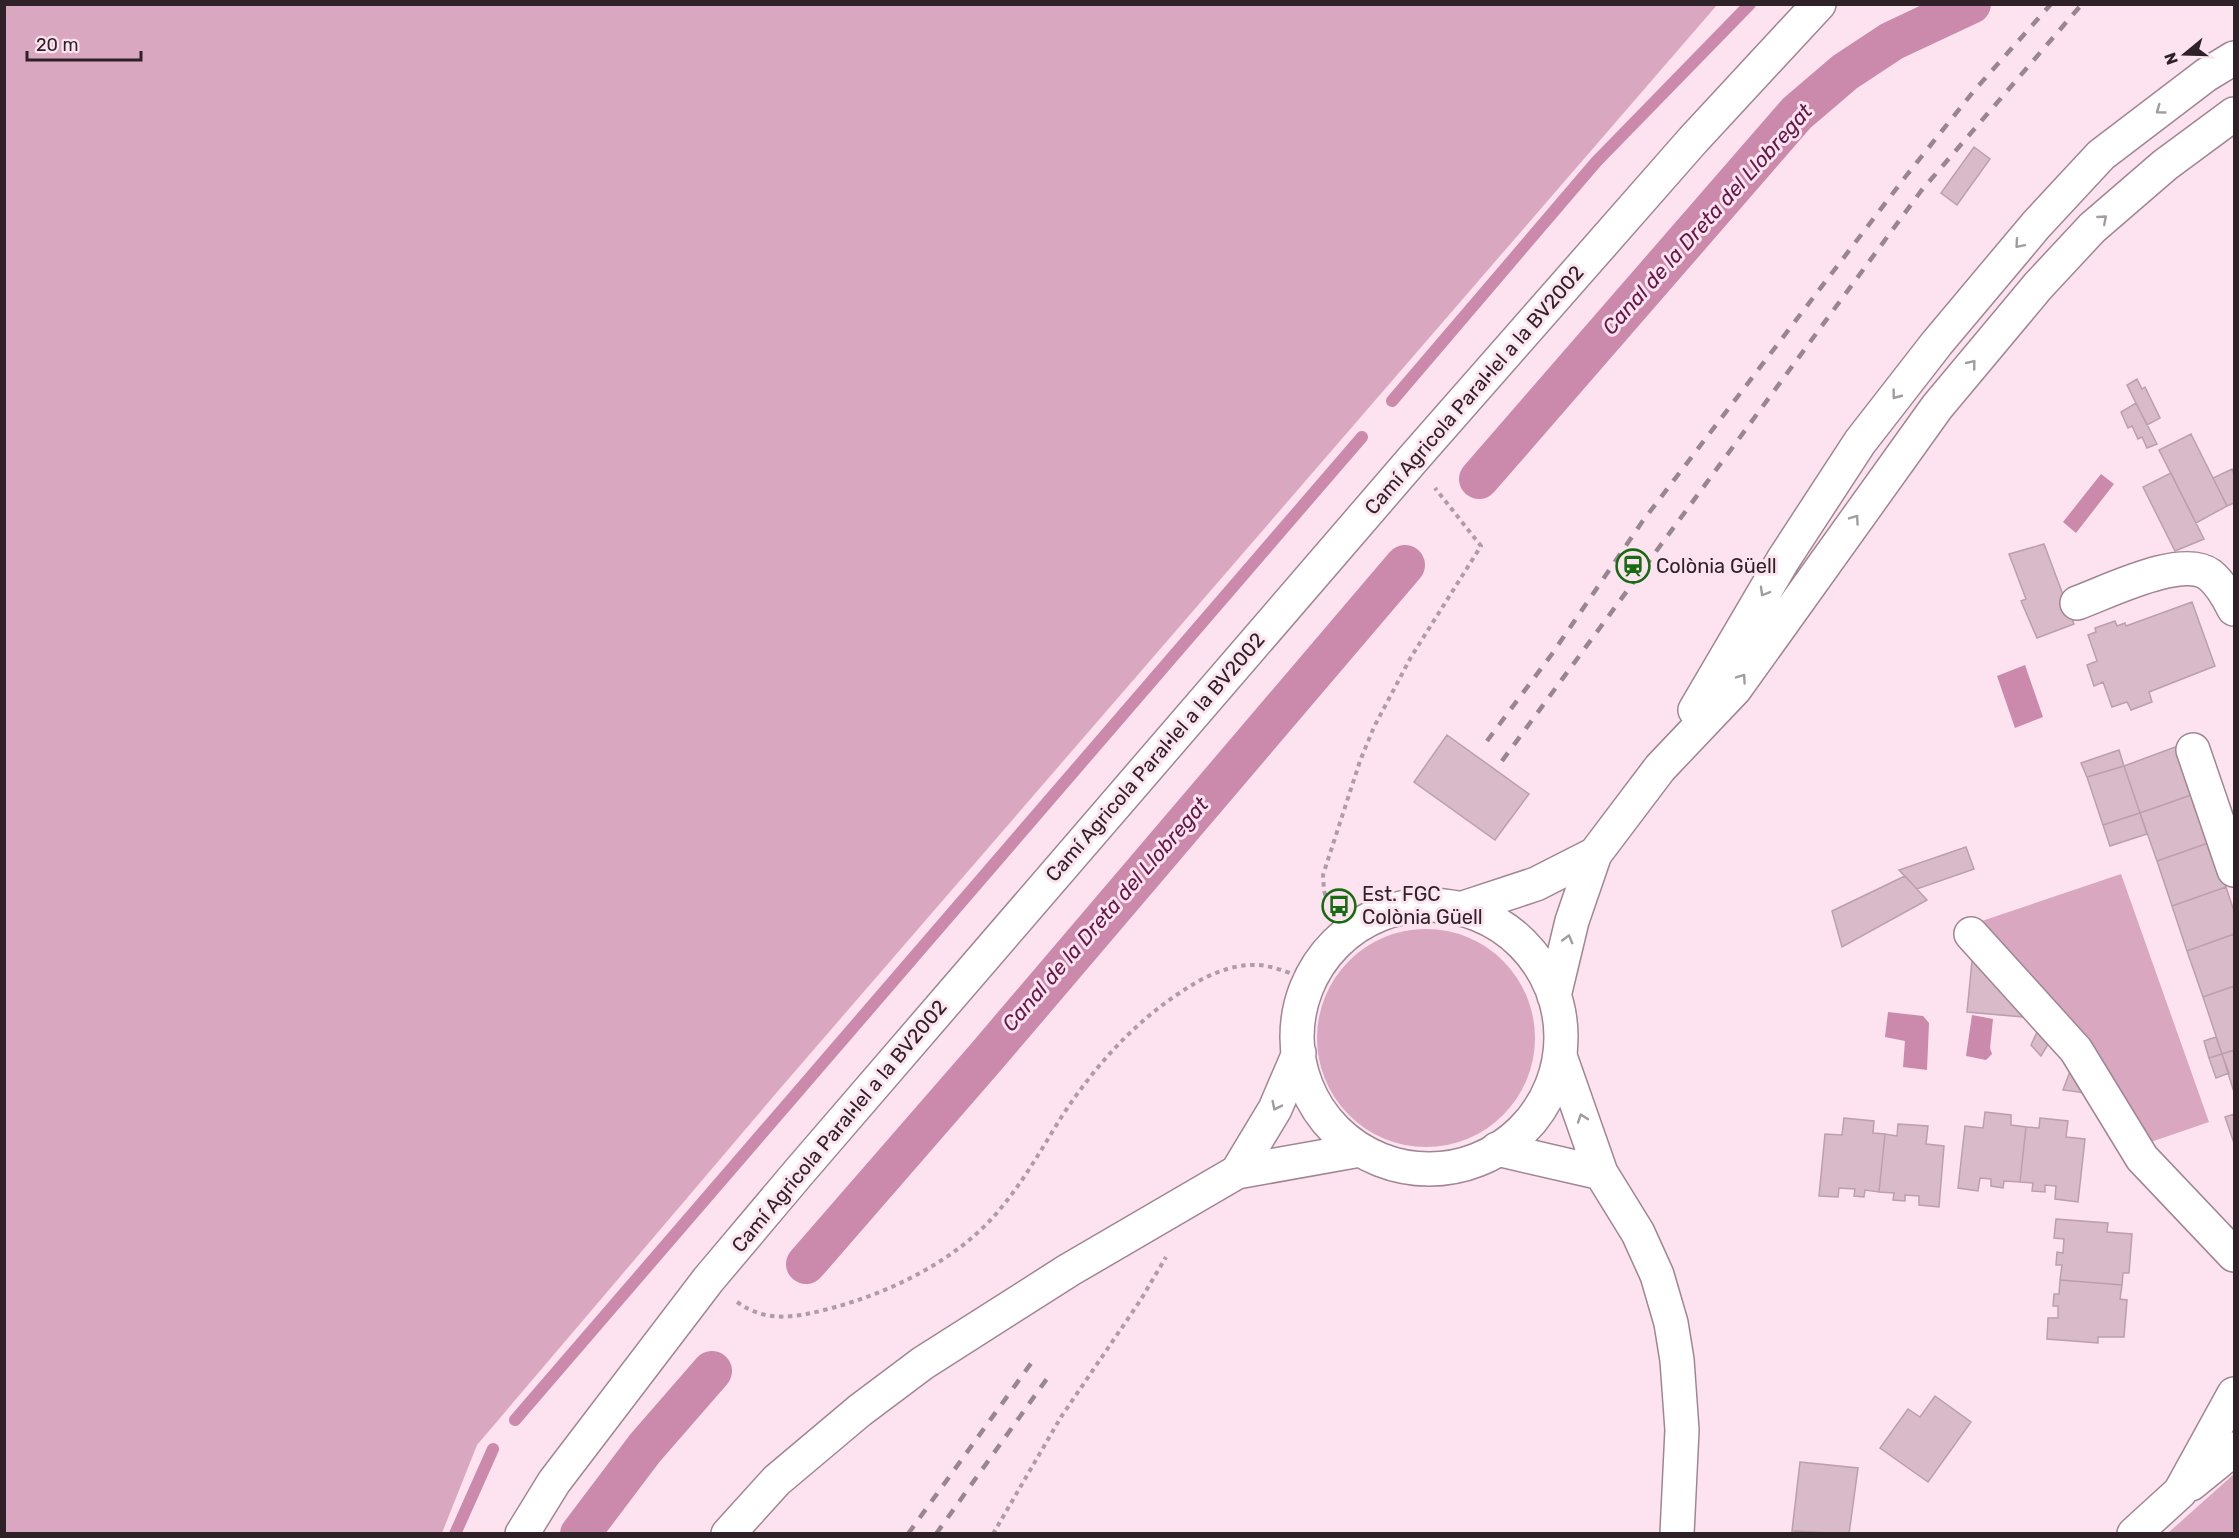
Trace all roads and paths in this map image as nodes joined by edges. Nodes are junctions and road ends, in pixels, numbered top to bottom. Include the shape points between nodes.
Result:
1 (1819, 4) edge
2 (2235, 58) edge
3 (2235, 114) edge
4 (1413, 459) junction
5 (2077, 603) dead end
6 (2235, 609) edge
7 (2193, 750) dead end
8 (1660, 768) junction
9 (1595, 854) junction
10 (2235, 870) edge
11 (1460, 909) junction
12 (1971, 934) dead end
13 (1340, 938) junction
14 (1309, 979) junction
15 (1554, 996) junction
16 (1299, 1053) junction
17 (1560, 1056) junction
18 (1497, 1149) junction
19 (1360, 1150) junction
20 (1237, 1172) junction
21 (1601, 1173) junction
22 (1169, 1253) dead end
23 (2235, 1255) edge
24 (708, 1280) junction
25 (2235, 1394) edge
26 (2235, 1449) edge
27 (2180, 1492) junction
28 (522, 1533) edge
29 (728, 1533) edge
30 (993, 1533) edge
31 (1677, 1533) edge
32 (2134, 1533) edge

1 - 4 main road, Camí Agricola Paral·lel a la BV2002 via 1693,140
2 -> 8 main road via 2206,75 2102,155 2036,225 1936,343 1860,442 1783,560
8 -> 3 main road via 1735,689 1894,464 2038,286 2100,221 2165,165
4 - 13 path via 1481,546 1393,687 1360,761 1323,875 1324,891
4 - 24 main road, Camí Agricola Paral·lel a la BV2002
5 - 6 main road via 2175,568 2195,568 2210,575
7 - 10 main road
8 - 9 main road
9 - 11 main road via 1536,884
15 -> 9 main road via 1572,921
11 - 13 main road via 1414,905 1386,912
11 - 15 main road via 1507,930 1542,969
12 - 23 main road via 2076,1050 2142,1158
13 - 14 main road
14 - 16 main road via 1300,1011
14 - 24 path via 1257,964 1228,968 1162,1004 1126,1035 1084,1084 994,1216 945,1257 885,1291 791,1317 754,1314
15 - 17 main road via 1561,1026
16 - 19 main road via 1301,1071 1320,1113
16 -> 20 main road via 1275,1109
17 - 18 main road via 1555,1079 1534,1118 1519,1136
21 -> 17 main road
18 - 19 main road via 1455,1165 1433,1168 1408,1167
18 - 21 main road
19 - 20 main road
20 - 29 main road via 1069,1270 923,1363 793,1466
21 - 31 main road via 1638,1233 1657,1275 1671,1323 1682,1430
22 - 30 path via 1061,1417
24 - 28 main road, Camí Agricola Paral·lel a la BV2002 via 554,1482
25 - 27 main road
26 - 27 main road
27 - 32 main road

